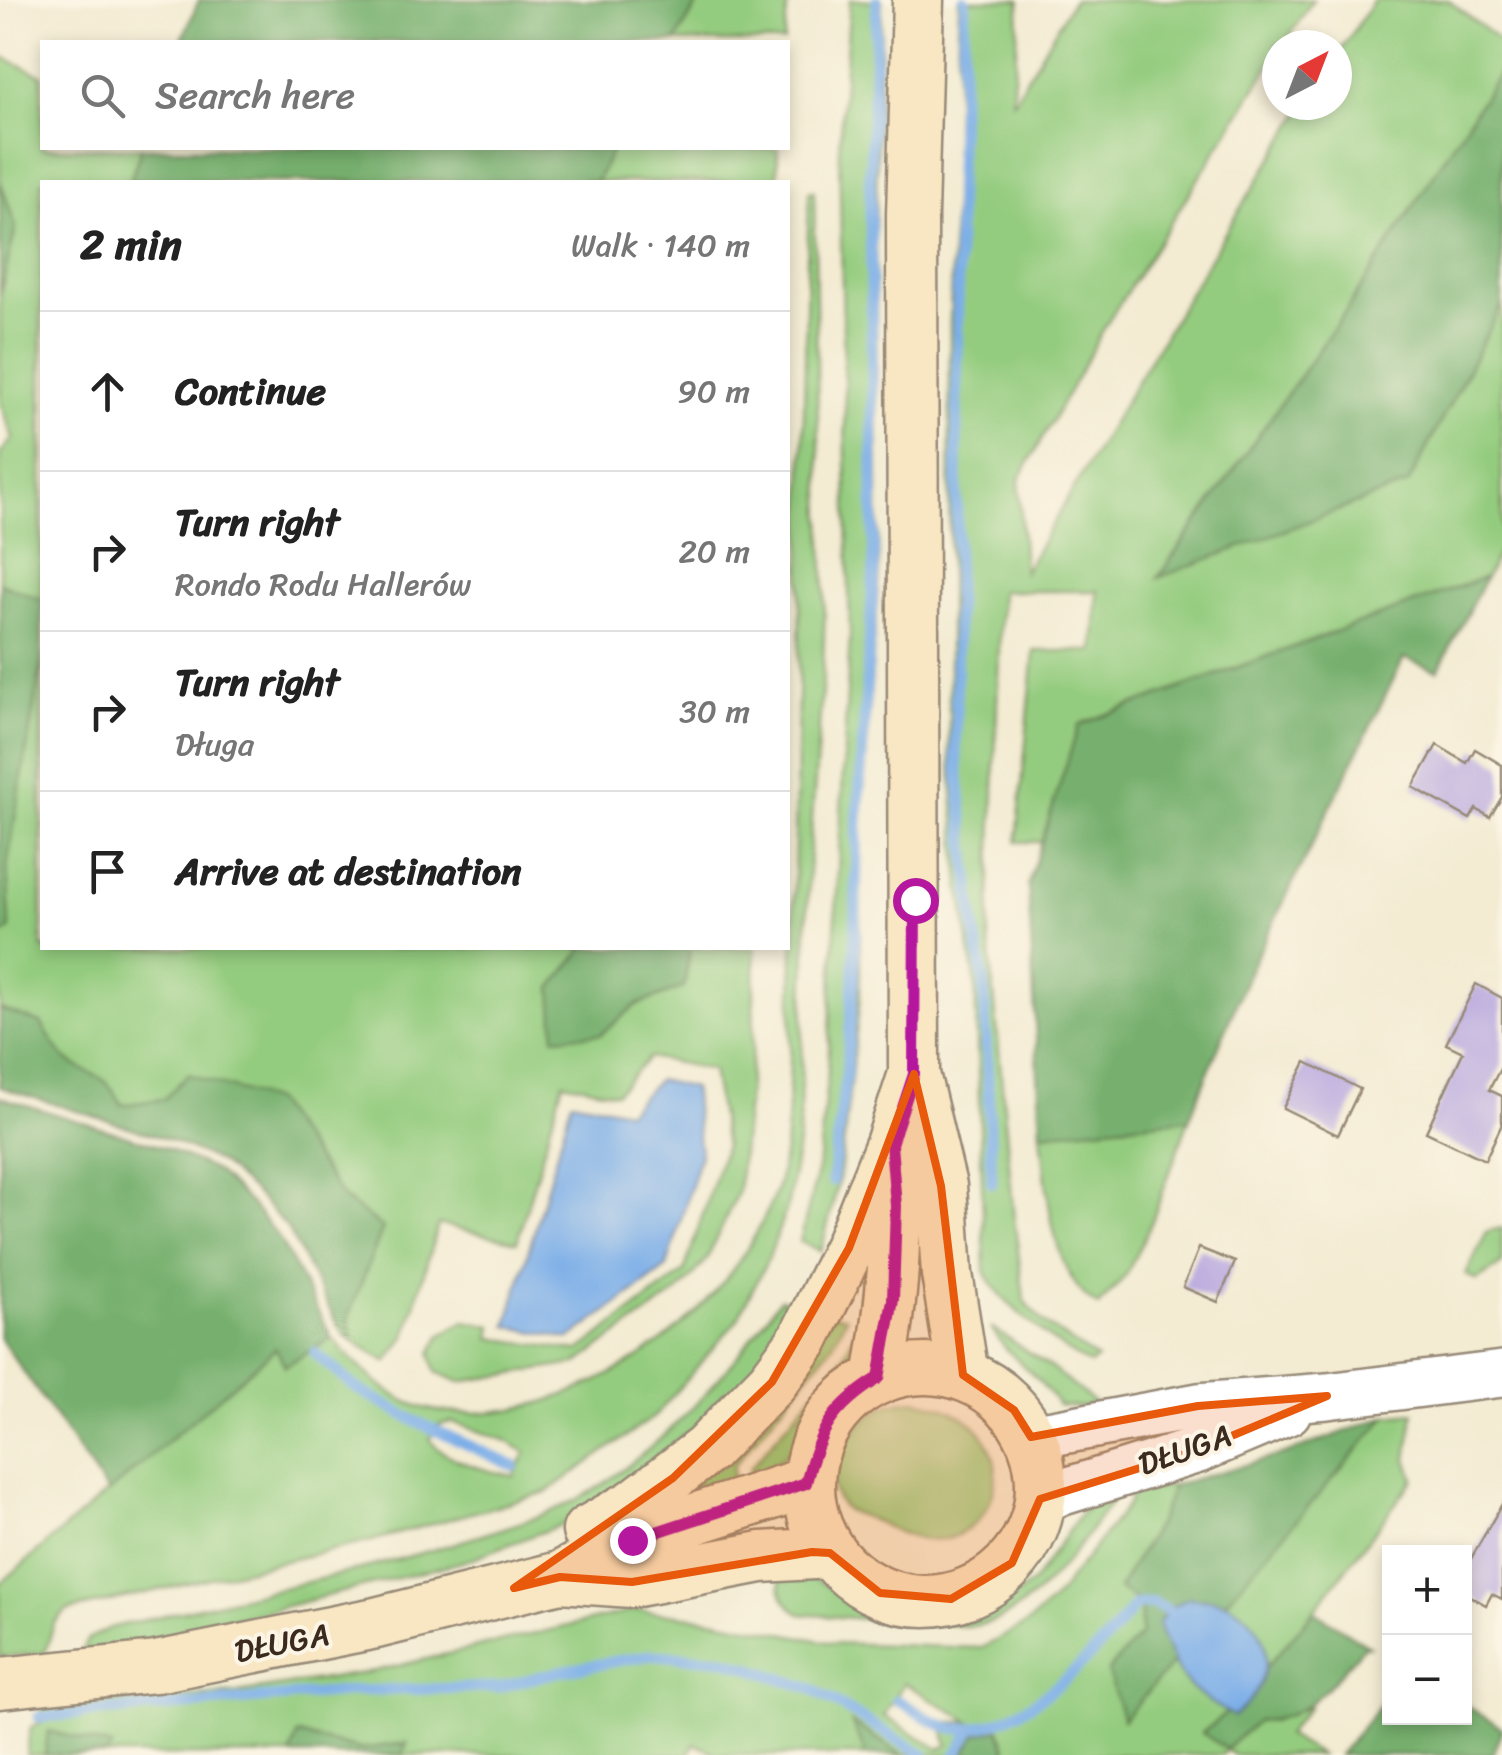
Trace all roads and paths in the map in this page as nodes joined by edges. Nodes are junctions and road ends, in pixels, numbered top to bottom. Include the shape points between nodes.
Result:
1 (918, 0) edge
2 (914, 1074) junction
3 (891, 1144) junction
4 (963, 1374) junction
5 (1502, 1374) edge
6 (879, 1378) junction
7 (1327, 1396) junction
8 (1031, 1437) junction
9 (806, 1483) junction
10 (1040, 1499) junction
11 (830, 1553) junction
12 (537, 1582) junction
13 (0, 1683) edge

1 - 2 main road via 912,215
2 - 3 main road
2 - 4 main road via 942,1186
3 - 6 main road via 893,1300
3 - 12 main road via 831,1287 772,1382 673,1478 596,1525
4 - 6 main road via 920,1369
4 - 8 main road via 1014,1410
5 - 7 street, DŁUGA
6 - 9 main road via 849,1396 826,1422
7 - 8 street, DŁUGA via 1198,1406
7 - 10 street, DŁUGA via 1198,1450
8 - 10 main road
9 - 11 main road
9 - 12 main road, DŁUGA via 632,1540
10 - 11 main road via 1031,1533 1012,1563 984,1586 951,1599 915,1601 880,1592
11 - 12 main road, DŁUGA via 761,1557 632,1582
12 - 13 main road, DŁUGA via 376,1624 156,1668

